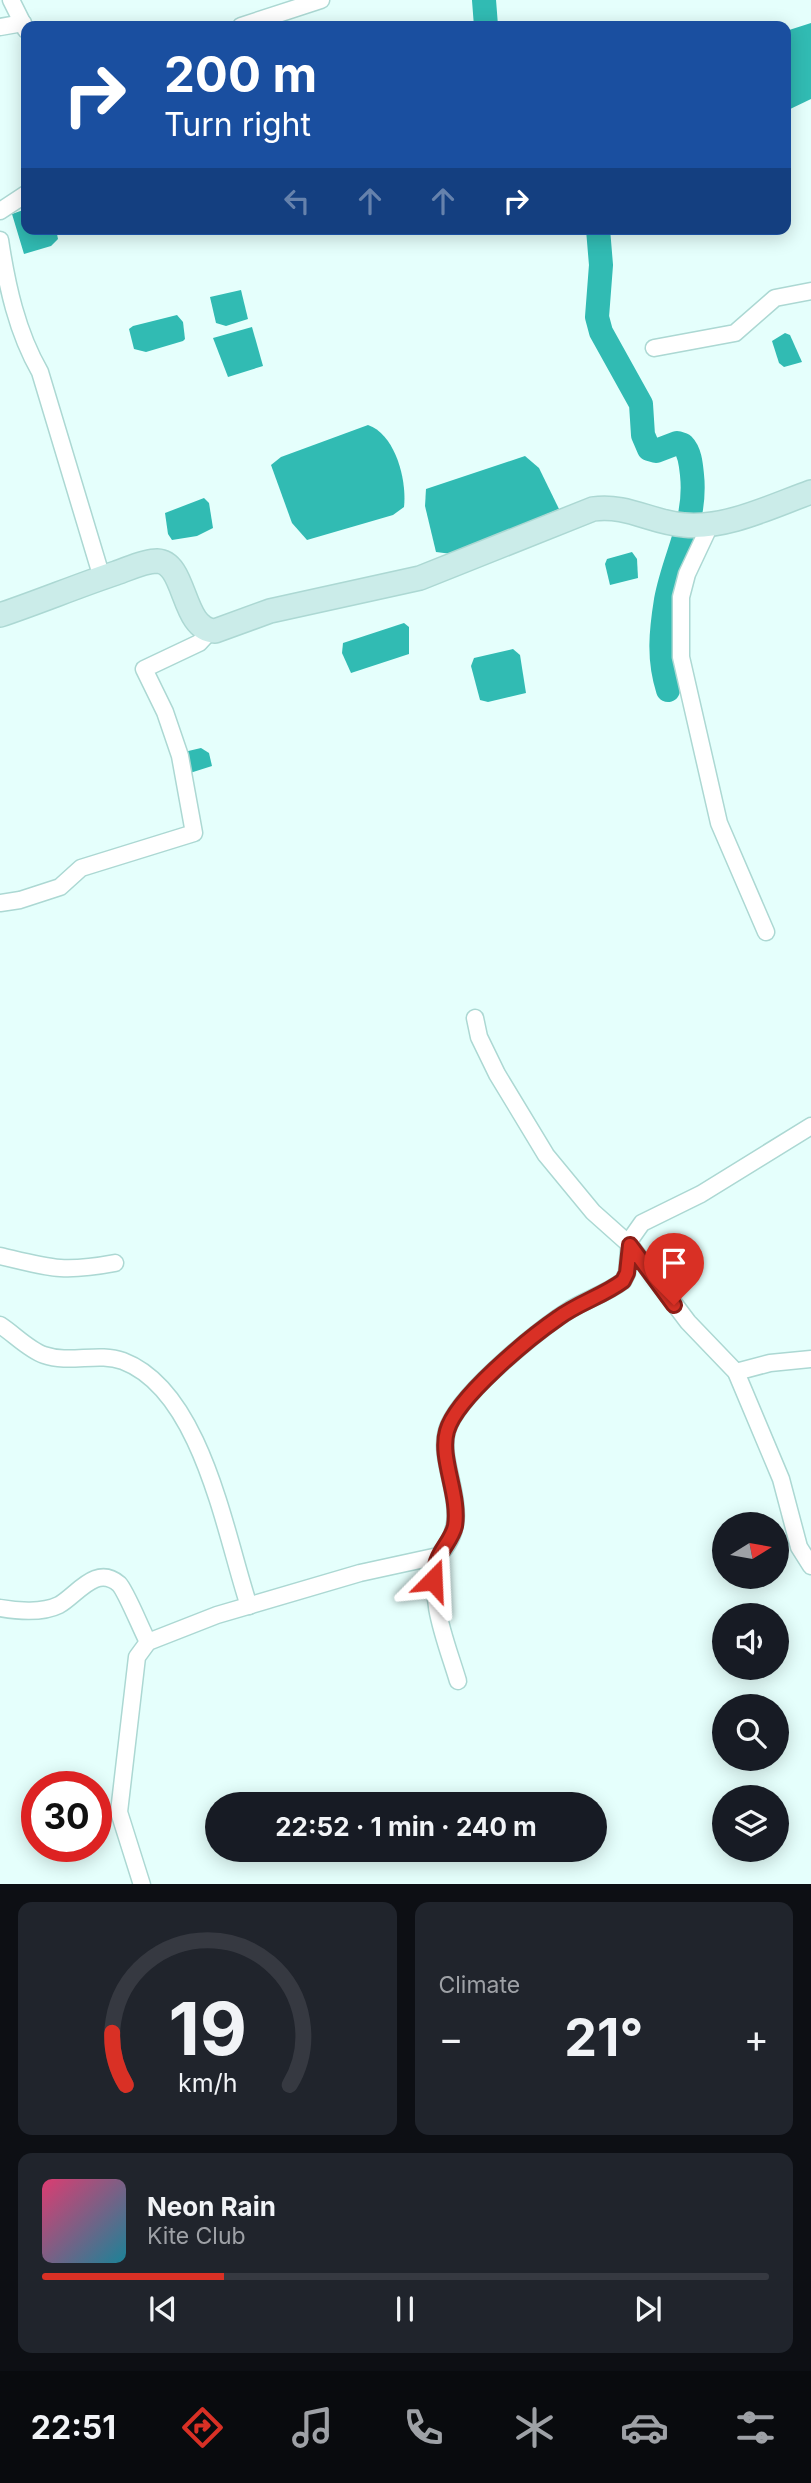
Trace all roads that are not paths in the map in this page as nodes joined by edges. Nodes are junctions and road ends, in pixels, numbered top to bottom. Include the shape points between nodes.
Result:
1 (11, 0) edge
2 (321, 0) edge
3 (22, 21) edge
4 (256, 21) edge
5 (0, 27) edge
6 (21, 27) edge
7 (21, 197) edge
8 (0, 211) edge
9 (0, 240) edge
10 (811, 291) edge
11 (654, 348) dead end
12 (811, 492) edge
13 (706, 524) junction
14 (102, 578) junction
15 (0, 615) edge
16 (210, 631) junction
17 (0, 903) edge
18 (766, 932) dead end
19 (475, 1018) dead end
20 (811, 1126) edge
21 (630, 1245) junction
22 (0, 1256) edge
23 (115, 1263) dead end
24 (0, 1325) edge
25 (811, 1359) edge
26 (736, 1372) junction
27 (438, 1556) junction
28 (811, 1566) edge
29 (249, 1606) junction
30 (0, 1608) edge
31 (148, 1642) junction
32 (457, 1681) dead end
33 (142, 1884) edge

1 - 3 street
2 - 4 street
5 - 6 street
7 - 8 street
9 - 14 street via 24,345 40,373
10 - 11 street via 775,298 735,333
12 - 13 street
13 - 16 street via 675,524 627,509 593,509 413,580 270,611
13 - 18 street via 681,597 681,657 719,823
14 - 15 street
14 - 16 street via 148,562 169,565 189,609
16 - 17 street via 198,643 144,669 180,756 194,833 81,868 60,887
19 - 21 street via 496,1074 546,1156 593,1212
20 - 21 street via 701,1194 642,1223
21 - 26 street via 688,1322
21 - 27 street via 623,1281 558,1318 525,1344 453,1418 445,1438 455,1493 455,1527
22 - 23 street via 66,1270
24 - 29 street via 42,1355 73,1359 108,1356 127,1363 165,1391 184,1417 217,1492
25 - 26 street
26 - 28 street via 781,1479 799,1547
27 - 29 street via 360,1573
27 - 32 street via 433,1580 436,1609
29 - 31 street via 185,1625
30 - 31 street via 49,1608 101,1577 122,1589
31 - 33 street via 137,1657 119,1812

